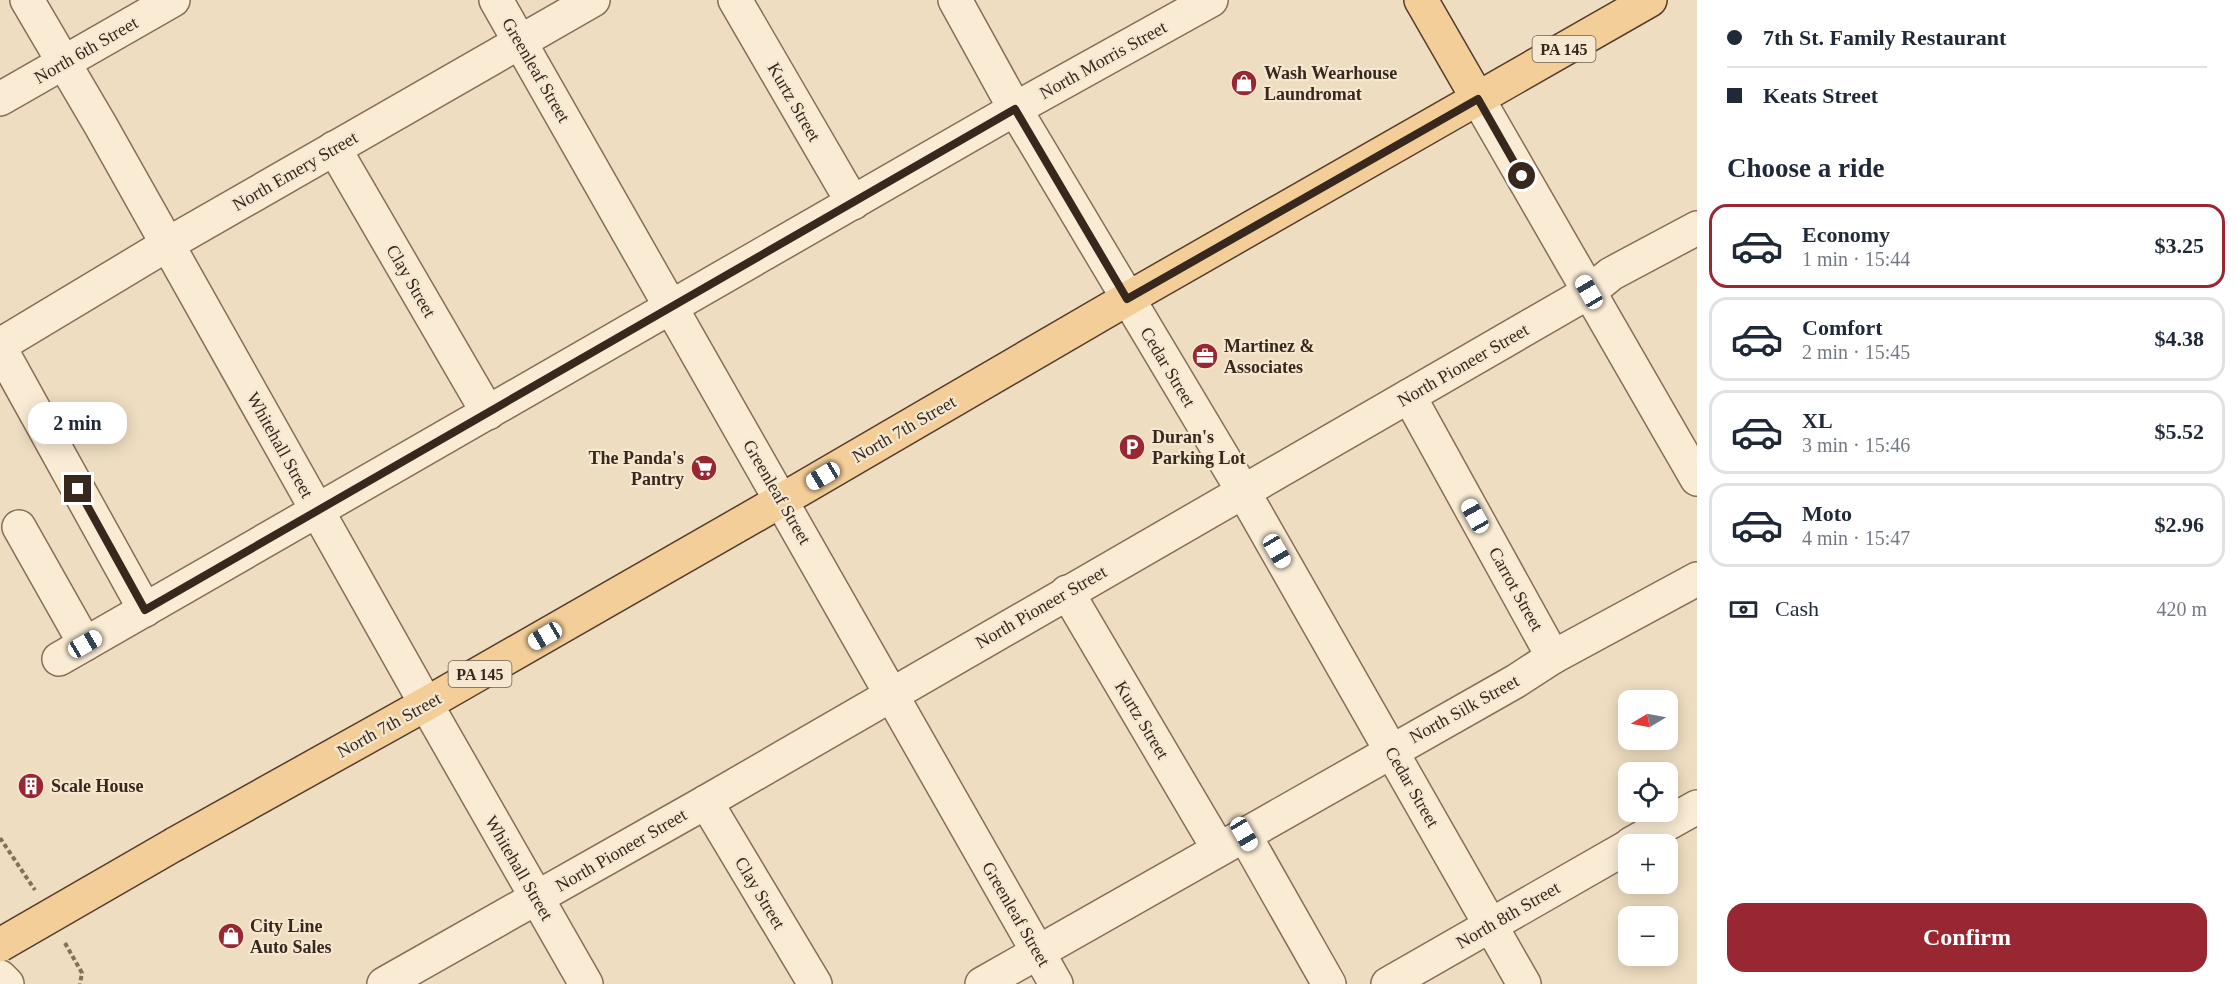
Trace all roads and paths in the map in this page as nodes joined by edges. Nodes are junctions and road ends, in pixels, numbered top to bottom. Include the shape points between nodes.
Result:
1 (27, 0) edge
2 (173, 0) edge
3 (496, 0) edge
4 (593, 0) edge
5 (735, 0) edge
6 (956, 0) edge
7 (1422, 0) edge
8 (1650, 0) edge
9 (1199, 6) edge
10 (520, 42) junction
11 (64, 63) junction
12 (0, 99) edge
13 (1478, 99) junction
14 (1015, 109) junction
15 (334, 148) junction
16 (853, 203) junction
17 (1697, 228) edge
18 (168, 244) junction
19 (1589, 292) junction
20 (1127, 299) junction
21 (672, 308) junction
22 (0, 347) edge
23 (1408, 396) junction
24 (488, 413) junction
25 (1697, 479) edge
26 (1242, 491) junction
27 (782, 500) junction
28 (317, 511) junction
29 (19, 527) dead end
30 (1697, 579) edge
31 (1066, 592) junction
32 (145, 610) junction
33 (1553, 657) junction
34 (891, 695) junction
35 (426, 705) junction
36 (1390, 750) junction
37 (706, 802) junction
38 (1697, 807) edge
39 (1649, 834) edge
40 (1231, 841) junction
41 (1618, 852) edge
42 (536, 898) junction
43 (1491, 925) junction
44 (0, 945) edge
45 (1037, 951) junction
46 (0, 977) edge
47 (7, 984) edge
48 (384, 984) edge
49 (586, 984) edge
50 (815, 984) edge
51 (982, 984) edge
52 (1056, 984) edge
53 (1329, 984) edge
54 (1388, 984) edge
55 (1524, 984) edge

1 - 11 street, Whitehall Street
2 - 11 street, North 6th Street
3 - 10 street, Greenleaf Street
4 - 10 street, North Emery Street
5 - 16 street, Kurtz Street
6 - 14 street, Cedar Street
7 - 13 main road
8 - 13 main road, North 7th Street / PA 145
9 - 14 street, North Morris Street
10 - 15 street, North Emery Street
10 - 21 street, Greenleaf Street
11 - 12 street, North 6th Street
11 - 18 street, Whitehall Street
13 - 19 street
13 - 20 main road, North 7th Street / PA 145
14 - 16 street, North Morris Street
14 - 20 street, Cedar Street
15 - 18 street, North Emery Street
15 - 24 street, Clay Street
16 - 21 street, North Morris Street
17 - 19 street, North Pioneer Street via 1611,274
18 - 22 street, North Emery Street
18 - 28 street, Whitehall Street
19 - 23 street, North Pioneer Street
19 - 25 street
20 - 26 street, Cedar Street
20 - 27 main road, North 7th Street / PA 145
21 - 24 street, North Morris Street
21 - 27 street, Greenleaf Street
22 - 32 street
23 - 26 street, North Pioneer Street
23 - 33 street, Carrot Street
24 - 28 street, North Morris Street
26 - 31 street, North Pioneer Street
26 - 36 street, Cedar Street
27 - 34 street, Greenleaf Street
27 - 35 main road, North 7th Street / PA 145
28 - 32 street, North Morris Street
28 - 35 street, Whitehall Street
29 - 32 street, North Morris Street via 72,651
30 - 33 street, North Silk Street
31 - 34 street, North Pioneer Street
31 - 40 street, Kurtz Street
33 - 36 street, North Silk Street
34 - 37 street, North Pioneer Street
34 - 45 street, Greenleaf Street
35 - 42 street, Whitehall Street
35 - 44 main road, North 7th Street / PA 145, bridge
36 - 40 street, North Silk Street
36 - 43 street, Cedar Street
37 - 42 street, North Pioneer Street
37 - 50 street, Clay Street
38 - 39 street, North 8th Street
40 - 45 street, North Silk Street
40 - 53 street, Kurtz Street
41 - 43 street, North 8th Street
42 - 48 street, North Pioneer Street
42 - 49 street, Whitehall Street
43 - 54 street, North 8th Street
43 - 55 street, Cedar Street
45 - 51 street, North Silk Street
45 - 52 street, Greenleaf Street
46 - 47 street

